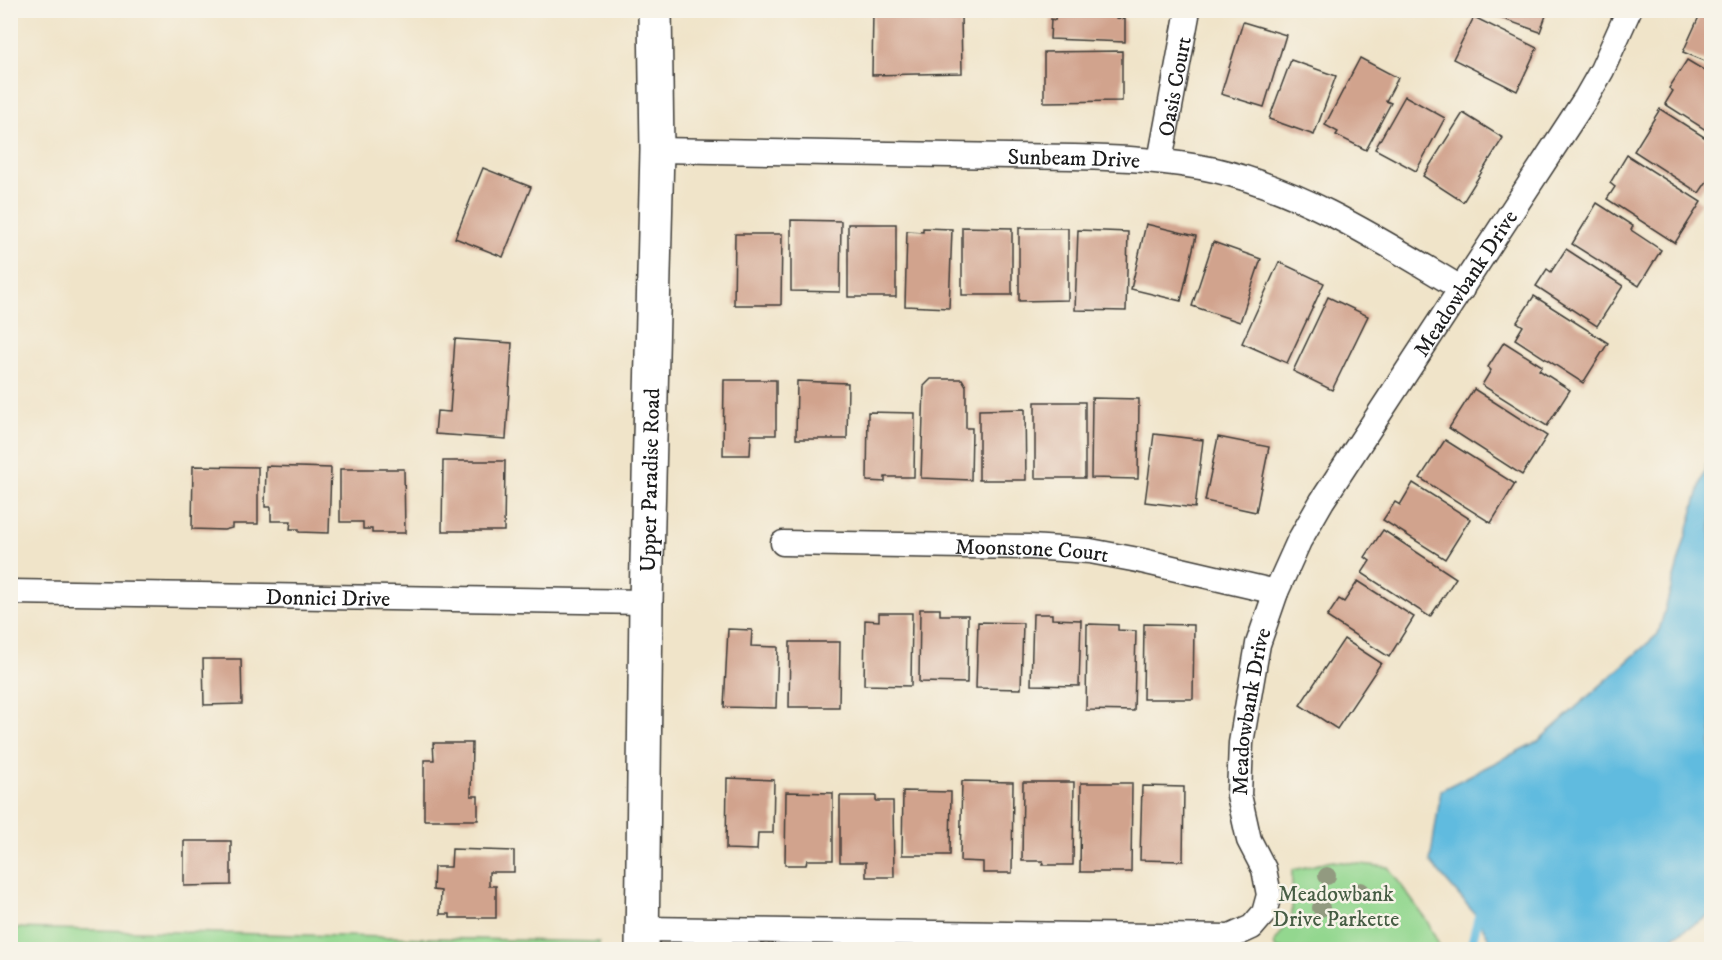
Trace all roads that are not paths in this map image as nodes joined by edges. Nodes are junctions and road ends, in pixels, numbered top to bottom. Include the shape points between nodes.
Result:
1 (655, 10) edge
2 (1188, 10) edge
3 (1629, 10) edge
4 (657, 150) junction
5 (1160, 161) junction
6 (1462, 289) junction
7 (783, 543) dead end
8 (10, 592) edge
9 (1276, 592) junction
10 (646, 602) junction
11 (643, 939) edge
12 (1025, 942) edge

1 - 4 main road, Upper Paradise Road
2 - 5 street, Oasis Court
3 - 6 street, Meadowbank Drive via 1586,98
4 - 5 street, Sunbeam Drive
4 - 10 main road, Upper Paradise Road
5 - 6 street, Sunbeam Drive via 1215,170 1290,194 1361,229
6 - 9 street, Meadowbank Drive via 1322,501
7 - 9 street, Moonstone Court via 1090,551
8 - 10 street, Donnici Drive
9 - 12 street, Meadowbank Drive via 1258,644 1240,743 1239,795 1249,840 1264,869 1269,896 1264,913 1252,927 1230,937
10 - 11 main road, Upper Paradise Road
11 - 12 street, Meadowbank Drive

